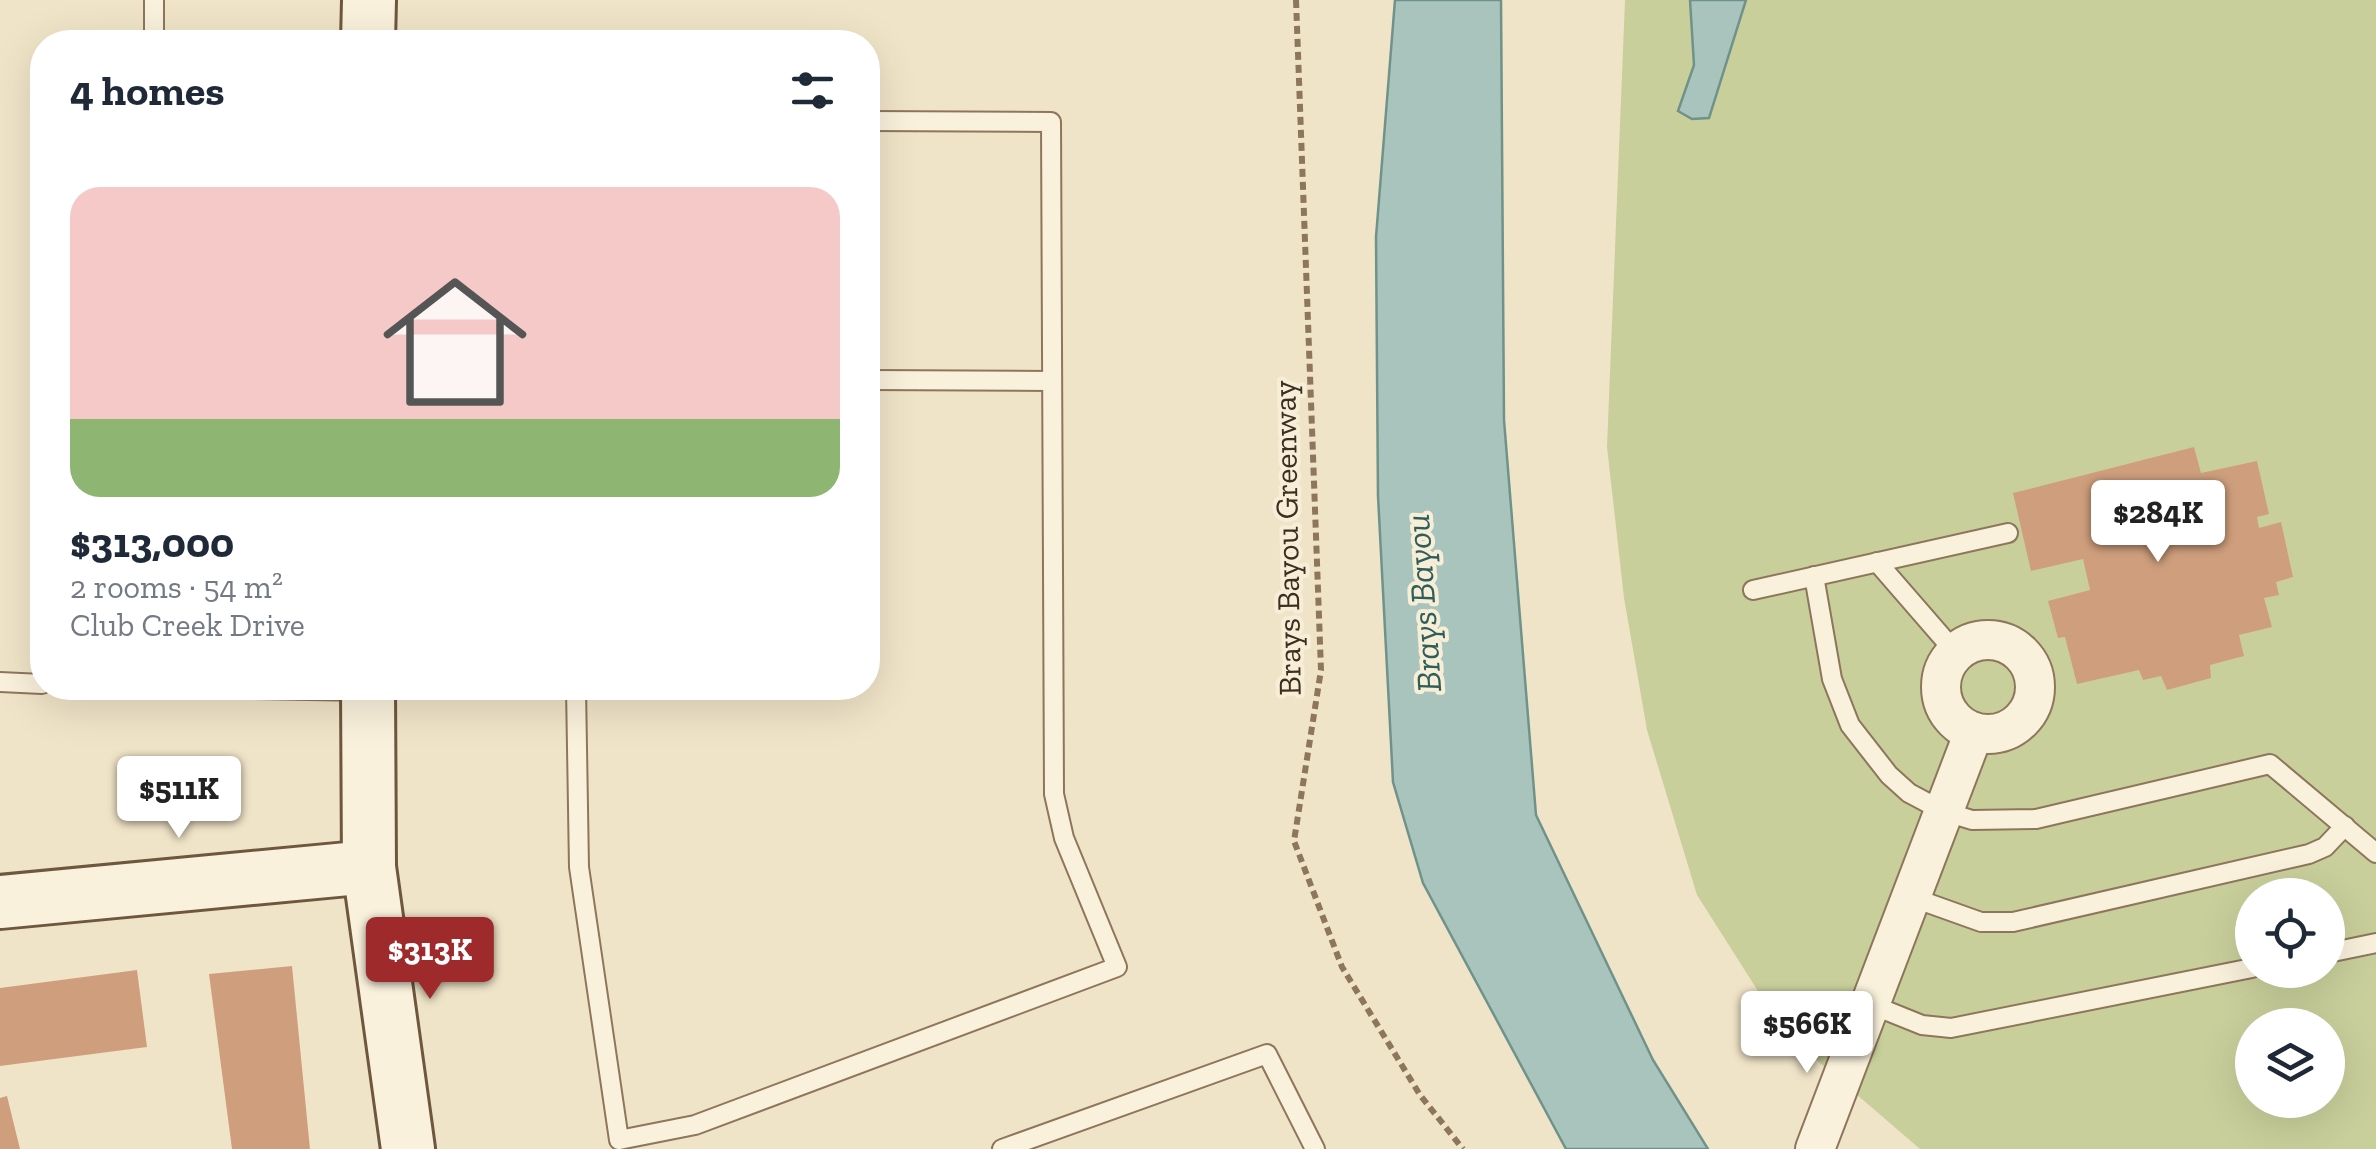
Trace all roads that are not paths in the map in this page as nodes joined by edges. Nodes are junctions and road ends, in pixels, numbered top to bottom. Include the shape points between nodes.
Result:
1 (154, 0) edge
2 (369, 0) edge
3 (154, 30) edge
4 (368, 30) edge
5 (880, 121) edge
6 (880, 380) edge
7 (1052, 380) junction
8 (2008, 534) dead end
9 (1877, 562) junction
10 (1814, 576) junction
11 (1753, 590) dead end
12 (1956, 653) junction
13 (0, 682) edge
14 (30, 683) edge
15 (370, 700) edge
16 (576, 700) edge
17 (1974, 732) junction
18 (1944, 811) junction
19 (2345, 826) junction
20 (2376, 852) edge
21 (369, 867) junction
22 (1911, 898) junction
23 (0, 902) edge
24 (2376, 943) edge
25 (2345, 949) edge
26 (2235, 971) edge
27 (1870, 1004) junction
28 (1819, 1139) edge
29 (408, 1149) edge
30 (1002, 1149) edge
31 (1315, 1149) edge

1 - 3 lane
2 - 4 street
5 - 7 lane via 1051,122
6 - 7 lane
7 - 16 lane via 1054,794 1064,838 1116,968 695,1125 619,1140 579,867
8 - 9 lane
9 - 10 lane
9 - 12 lane
10 - 11 lane
10 - 18 lane via 1832,679 1850,725 1909,793
12 - 17 street via 1944,670 1943,700 1949,714
12 - 17 street via 1976,640 2006,643 2020,651 2035,679 2035,695 2019,723 1990,734
13 - 14 lane
15 - 21 street
17 - 18 street
18 - 19 lane via 1972,820 2036,818 2270,764
18 - 22 street
19 - 20 lane
19 - 22 lane via 2309,854 2013,922 1981,922
21 - 23 street
21 - 29 street
22 - 27 street
24 - 25 lane
26 - 27 lane via 1951,1028 1922,1025
27 - 28 street
30 - 31 lane via 1267,1054

